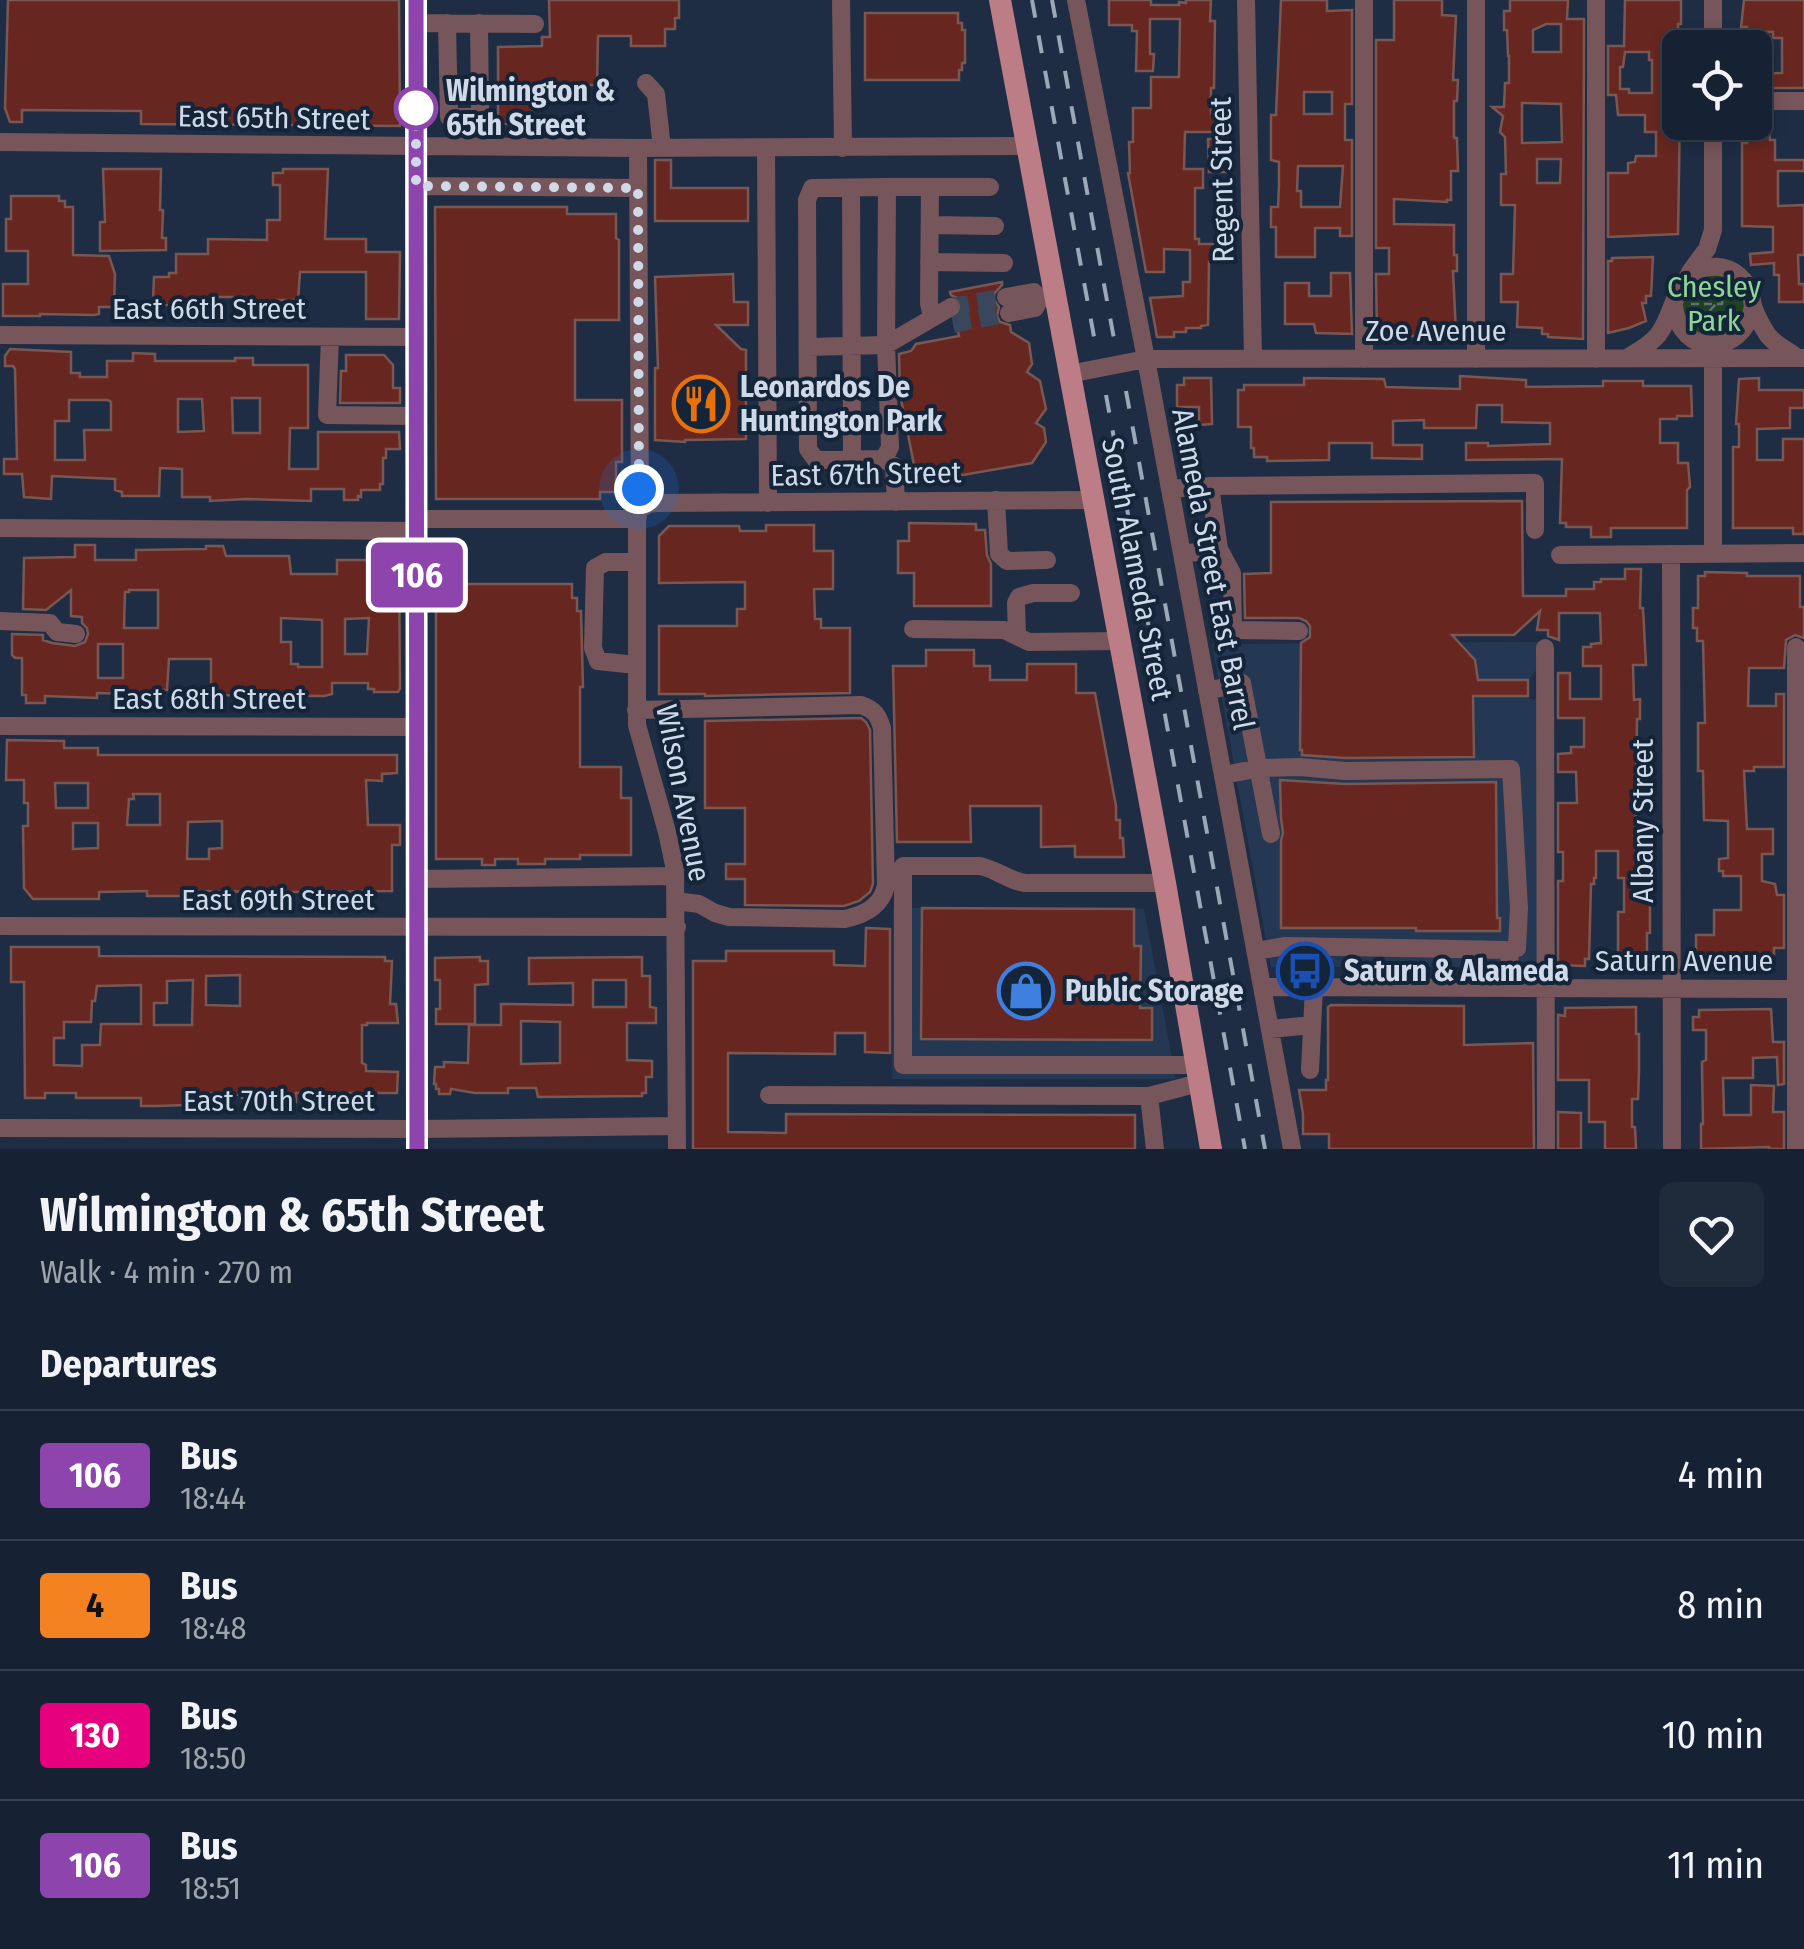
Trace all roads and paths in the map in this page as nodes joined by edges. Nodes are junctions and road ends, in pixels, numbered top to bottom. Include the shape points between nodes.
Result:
1 (416, 0) edge
2 (841, 0) edge
3 (1000, 0) edge
4 (1076, 0) edge
5 (1246, 0) edge
6 (1364, 0) edge
7 (1476, 0) edge
8 (1596, 0) edge
9 (1713, 0) edge
10 (416, 23) junction
11 (447, 23) junction
12 (480, 23) junction
13 (535, 24) dead end
14 (1713, 30) edge
15 (646, 83) dead end
16 (1804, 100) edge
17 (1772, 101) edge
18 (1713, 140) edge
19 (0, 142) edge
20 (1027, 146) junction
21 (416, 147) junction
22 (638, 148) junction
23 (662, 148) junction
24 (766, 148) junction
25 (843, 148) junction
26 (416, 186) junction
27 (888, 187) junction
28 (930, 187) junction
29 (638, 188) junction
30 (852, 188) junction
31 (990, 188) dead end
32 (930, 226) junction
33 (995, 226) dead end
34 (1713, 230) junction
35 (929, 262) junction
36 (1004, 263) dead end
37 (1687, 277) junction
38 (1732, 279) junction
39 (1041, 299) junction
40 (1716, 304) junction
41 (1008, 305) tunnel mouth
42 (1679, 305) junction
43 (1754, 307) junction
44 (952, 315) tunnel mouth
45 (932, 317) junction
46 (1693, 328) dead end
47 (0, 334) edge
48 (330, 337) junction
49 (417, 337) junction
50 (886, 344) junction
51 (852, 346) junction
52 (808, 347) junction
53 (1714, 352) junction
54 (1364, 358) junction
55 (1476, 358) junction
56 (1596, 358) junction
57 (1627, 358) junction
58 (1801, 358) edge
59 (1146, 359) junction
60 (1253, 359) junction
61 (1069, 374) junction
62 (417, 416) junction
63 (884, 458) junction
64 (852, 459) junction
65 (1210, 486) junction
66 (1170, 489) junction
67 (996, 500) junction
68 (1094, 500) junction
69 (896, 502) junction
70 (768, 503) junction
71 (638, 514) junction
72 (417, 525) junction
73 (0, 528) edge
74 (1535, 530) dead end
75 (1218, 549) junction
76 (1804, 553) edge
77 (1182, 554) junction
78 (1671, 554) junction
79 (1714, 554) junction
80 (1560, 555) dead end
81 (1047, 560) dead end
82 (637, 562) junction
83 (1071, 593) dead end
84 (0, 622) edge
85 (1233, 624) junction
86 (912, 629) dead end
87 (1196, 631) junction
88 (1300, 631) dead end
89 (76, 634) dead end
90 (1017, 636) junction
91 (1120, 641) junction
92 (1796, 647) dead end
93 (1545, 648) dead end
94 (636, 665) junction
95 (1208, 690) junction
96 (636, 710) junction
97 (0, 726) edge
98 (417, 727) junction
99 (1258, 769) junction
100 (1224, 775) junction
101 (1271, 834) dead end
102 (676, 876) junction
103 (418, 879) junction
104 (1166, 884) junction
105 (676, 901) junction
106 (0, 926) edge
107 (677, 927) junction
108 (418, 928) junction
109 (1509, 950) junction
110 (1256, 951) junction
111 (1263, 987) junction
112 (1314, 987) junction
113 (1512, 988) junction
114 (1546, 988) junction
115 (1670, 988) junction
116 (1800, 988) edge
117 (1312, 1025) junction
118 (1271, 1029) junction
119 (1310, 1070) dead end
120 (1197, 1074) junction
121 (769, 1095) dead end
122 (1149, 1096) junction
123 (677, 1126) junction
124 (0, 1128) edge
125 (417, 1129) junction
126 (417, 1149) edge
127 (677, 1149) edge
128 (1155, 1149) edge
129 (1211, 1149) edge
130 (1292, 1149) edge
131 (1546, 1149) edge
132 (1672, 1149) edge
133 (1796, 1149) edge

1 - 10 street
2 - 25 street
3 - 20 main road, South Alameda Street
4 - 59 street, Alameda Street East Barrel
5 - 60 street, Regent Street
6 - 54 street
7 - 55 street
8 - 56 street
9 - 14 street
10 - 11 street
10 - 21 street
11 - 12 street
11 - 12 street via 448,117 476,116 480,109
12 - 13 street
15 - 23 street via 656,94
16 - 17 street
18 - 34 street
19 - 21 street, East 65th Street
20 - 25 street, East 65th Street
20 - 39 main road, South Alameda Street
21 - 22 street, East 65th Street
21 - 26 street
22 - 23 street, East 65th Street
22 - 29 street, Wilson Avenue
23 - 24 street, East 65th Street
24 - 25 street, East 65th Street
24 - 70 street
26 - 29 street
26 - 49 street
27 - 28 street
27 - 30 street
27 - 50 street
28 - 31 street
28 - 32 street
29 - 71 street, Wilson Avenue
30 - 51 street
30 - 52 street via 812,188 807,200
32 - 33 street
32 - 35 street
34 - 37 street
34 - 38 street
35 - 36 street
35 - 45 street
37 - 38 street via 1716,266 1730,270
37 - 42 street via 1677,290
38 - 40 path via 1722,304
38 - 43 street via 1748,286
39 - 41 street
39 - 61 main road, South Alameda Street
40 - 42 path
40 - 46 path
42 - 53 street via 1677,321 1686,334
42 - 57 street via 1657,336
43 - 53 street via 1741,334
43 - 58 street via 1770,338
44 - 45 street
45 - 50 street
47 - 48 street, East 66th Street
48 - 49 street, East 66th Street
48 - 62 street via 327,415
49 - 62 street
50 - 51 street
50 - 63 street via 890,447
51 - 52 street
51 - 64 street
52 - 64 street via 808,450 816,460
53 - 57 street, Zoe Avenue
53 - 58 street, Zoe Avenue
53 - 79 street
54 - 55 street, Zoe Avenue
54 - 60 street, Zoe Avenue
55 - 56 street, Zoe Avenue
56 - 57 street, Zoe Avenue
59 - 60 street, Zoe Avenue
59 - 61 street, Zoe Avenue
59 - 66 street, Alameda Street East Barrel
61 - 68 main road, South Alameda Street
62 - 72 street
63 - 64 street
63 - 69 street via 894,466
65 - 66 street
65 - 74 street via 1535,483
65 - 75 street
66 - 77 street, Alameda Street East Barrel
67 - 68 street, East 67th Street
67 - 69 street, East 67th Street
67 - 81 street via 999,554 1007,562
68 - 91 main road, South Alameda Street
69 - 70 street, East 67th Street
70 - 71 street, East 67th Street via 655,503
71 - 72 street, East 67th Street
71 - 82 street, Wilson Avenue
72 - 73 street
72 - 98 street
75 - 77 street
75 - 85 street via 1232,572
76 - 79 street
77 - 87 street, Alameda Street East Barrel
78 - 79 street
78 - 80 street
78 - 115 street, Albany Street
82 - 94 street, Wilson Avenue
82 - 94 street via 595,568 592,648 598,661
83 - 90 street via 1019,597
84 - 89 street via 41,622
85 - 87 street
85 - 88 street via 1233,630
86 - 90 street via 1004,630
87 - 95 street, Alameda Street East Barrel
90 - 91 street via 1029,642
91 - 104 main road, South Alameda Street
92 - 116 street
93 - 114 street
94 - 96 street, Wilson Avenue
95 - 99 street via 1242,683
95 - 100 street, Alameda Street East Barrel
96 - 102 street, Wilson Avenue
96 - 105 street via 861,705 872,708 882,728 886,886 876,904 845,918 730,917
97 - 98 street, East 68th Street
98 - 103 street
99 - 100 street
99 - 101 street
99 - 109 street via 1511,770 1519,908 1517,948
100 - 110 street, Alameda Street East Barrel
102 - 103 street
102 - 105 street, Wilson Avenue
103 - 108 street
104 - 120 main road, South Alameda Street
104 - 120 street via 1025,883 980,866 903,866 903,1065
105 - 107 street, Wilson Avenue
106 - 108 street, East 69th Street
107 - 108 street, East 69th Street
107 - 123 street, Wilson Avenue
108 - 125 street
109 - 110 street
109 - 113 street
110 - 111 street, Alameda Street East Barrel
111 - 112 street, Saturn Avenue
111 - 118 street, Alameda Street East Barrel
112 - 113 street, Saturn Avenue
112 - 117 street
113 - 114 street, Saturn Avenue
114 - 115 street, Saturn Avenue
114 - 131 street
115 - 116 street, Saturn Avenue
115 - 132 street, Albany Street
116 - 133 street
117 - 118 street
117 - 119 street
118 - 130 street, Alameda Street East Barrel
120 - 122 street
120 - 129 main road, South Alameda Street
121 - 122 street
122 - 128 street
123 - 125 street, East 70th Street
123 - 127 street, Wilson Avenue
124 - 125 street, East 70th Street
125 - 126 street

